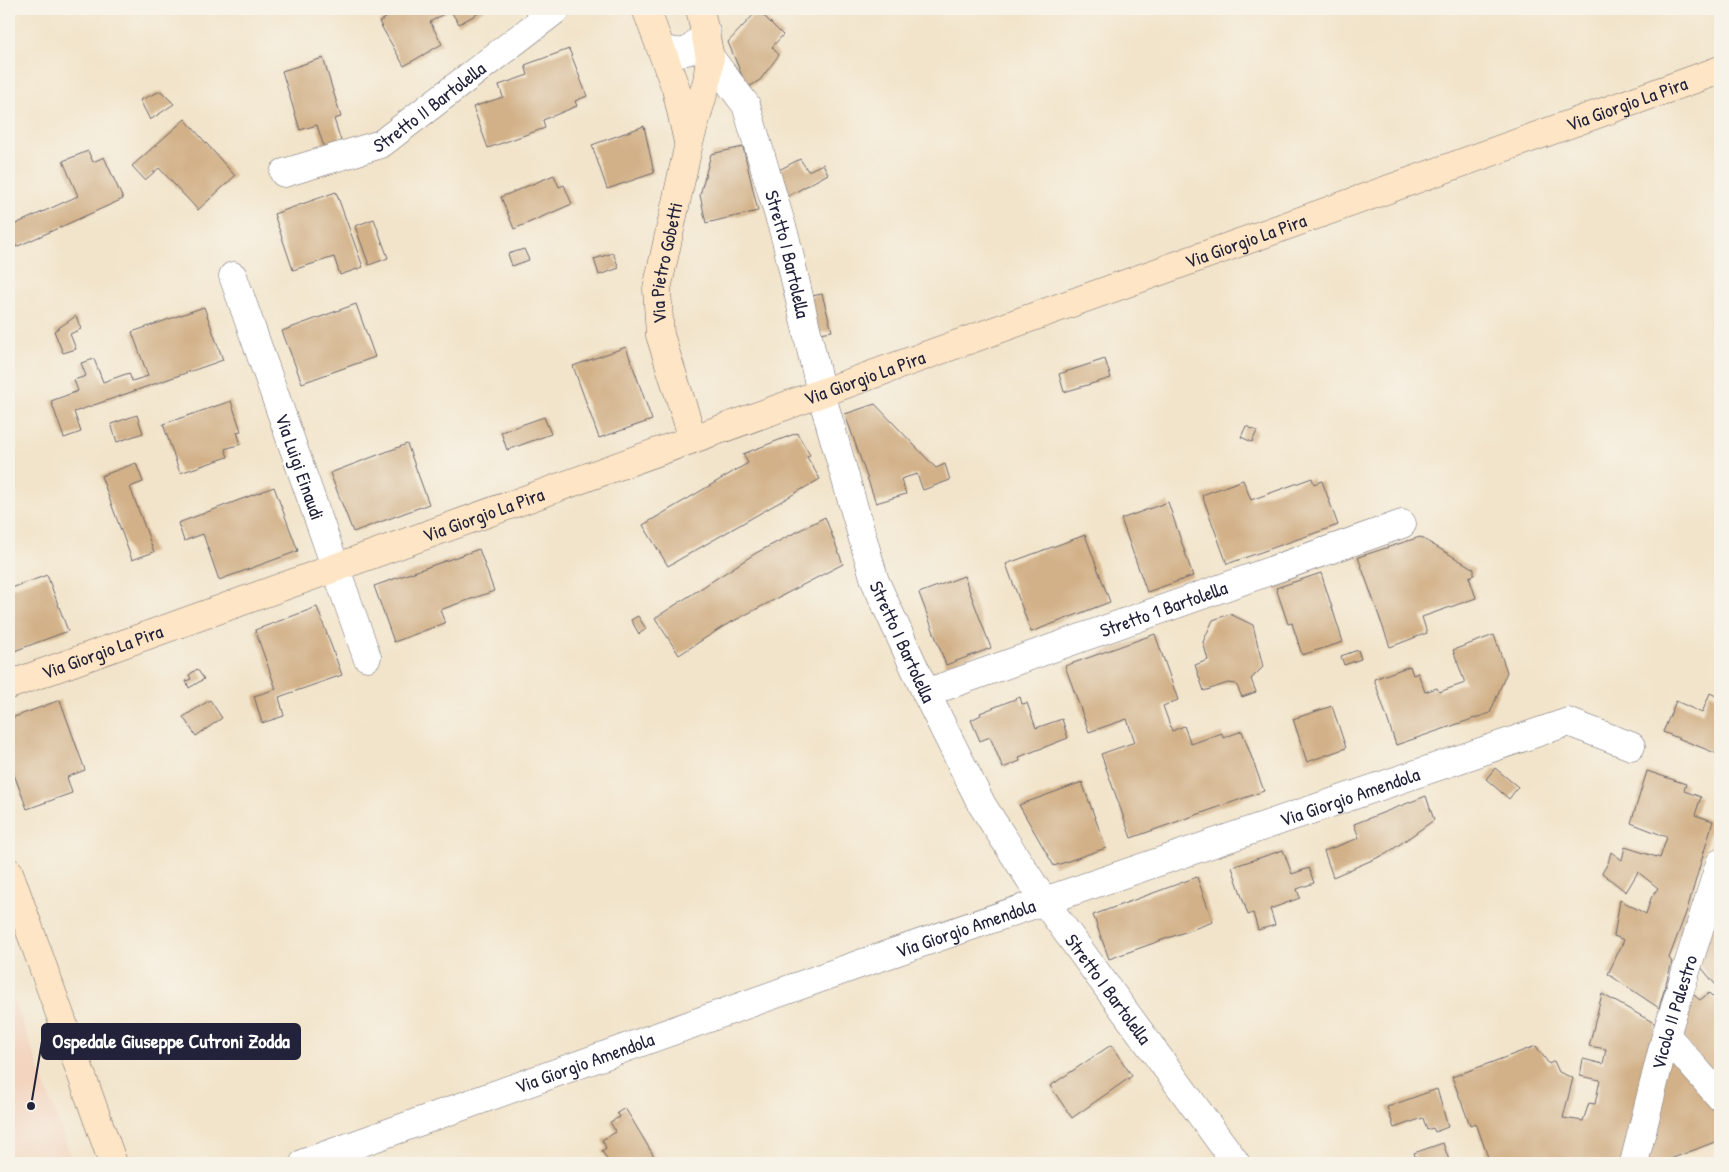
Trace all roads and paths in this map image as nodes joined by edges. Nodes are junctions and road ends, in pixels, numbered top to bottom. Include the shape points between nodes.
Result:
1 (557, 9) edge
2 (646, 9) edge
3 (705, 32) edge
4 (662, 49) junction
5 (1720, 70) edge
6 (689, 143) junction
7 (284, 173) dead end
8 (233, 276) dead end
9 (821, 393) junction
10 (693, 439) junction
11 (1402, 524) dead end
12 (335, 568) junction
13 (367, 657) dead end
14 (9, 685) edge
15 (926, 694) junction
16 (1631, 746) dead end
17 (1720, 863) edge
18 (9, 872) edge
19 (1044, 901) junction
20 (1666, 1035) junction
21 (1720, 1097) edge
22 (113, 1163) edge
23 (304, 1163) edge
24 (1236, 1163) edge
25 (1634, 1163) edge

1 - 7 street, Stretto II Bartolella via 381,144
2 - 4 street
3 - 4 street via 694,49 676,53
3 - 6 street via 707,81
3 - 9 street, Stretto I Bartolella via 746,105 786,240
4 - 6 street
5 - 9 street, Via Giorgio La Pira
6 - 10 street, Via Pietro Gobetti via 657,289 660,335
8 - 12 street, Via Luigi Einaudi
9 - 10 street, Via Giorgio La Pira
9 - 15 street, Stretto I Bartolella via 875,581
10 - 12 street, Via Giorgio La Pira
11 - 15 street, Stretto 1 Bartolella
12 - 13 street, Via Luigi Einaudi
12 - 14 street, Via Giorgio La Pira
15 - 19 street, Stretto I Bartolella via 982,805
16 - 19 street, Via Giorgio Amendola via 1568,722
17 - 20 street, Vicolo II Palestro
18 - 22 street
19 - 23 street, Via Giorgio Amendola
19 - 24 street, Stretto I Bartolella
20 - 21 street
20 - 25 street, Vicolo II Palestro

